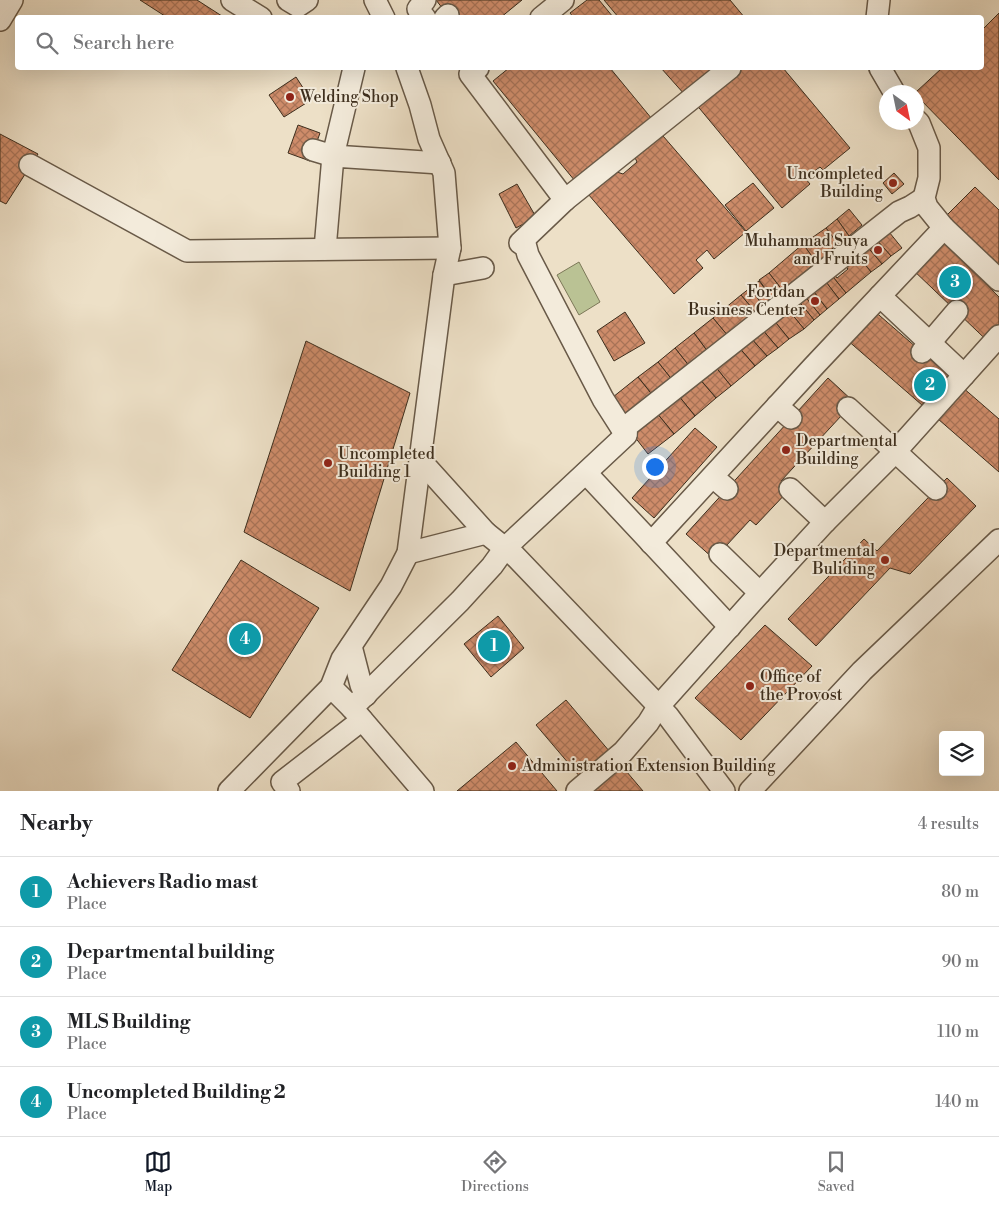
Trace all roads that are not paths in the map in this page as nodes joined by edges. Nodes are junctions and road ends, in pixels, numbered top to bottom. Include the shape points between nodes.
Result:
1 (12, 0) edge
2 (232, 0) edge
3 (288, 0) edge
4 (307, 0) edge
5 (375, 0) edge
6 (425, 0) edge
7 (563, 0) edge
8 (880, 0) edge
9 (256, 15) edge
10 (382, 15) edge
11 (423, 15) edge
12 (545, 15) edge
13 (878, 15) edge
14 (0, 20) edge
15 (353, 70) edge
16 (408, 70) edge
17 (471, 70) edge
18 (728, 70) edge
19 (881, 70) edge
20 (890, 85) edge
21 (922, 130) edge
22 (323, 153) junction
23 (440, 163) junction
24 (30, 166) dead end
25 (924, 198) junction
26 (565, 200) junction
27 (944, 228) junction
28 (450, 248) junction
29 (325, 249) junction
30 (483, 268) dead end
31 (444, 275) junction
32 (999, 280) edge
33 (880, 296) junction
34 (957, 311) dead end
35 (999, 336) edge
36 (926, 347) junction
37 (974, 368) junction
38 (848, 408) dead end
39 (626, 435) junction
40 (895, 452) junction
41 (421, 461) junction
42 (586, 473) junction
43 (790, 489) dead end
44 (936, 489) dead end
45 (825, 522) junction
46 (486, 533) junction
47 (999, 540) edge
48 (651, 543) junction
49 (505, 548) junction
50 (408, 553) junction
51 (720, 554) dead end
52 (760, 593) junction
53 (730, 627) junction
54 (351, 646) junction
55 (331, 687) junction
56 (360, 708) junction
57 (658, 708) junction
58 (239, 787) edge
59 (290, 791) edge
60 (423, 791) edge
61 (577, 791) edge
62 (724, 791) edge
63 (750, 791) edge

1 - 14 street
2 - 9 street
3 - 4 street via 298,6
5 - 10 street
6 - 11 street via 418,9
7 - 12 street
8 - 13 street
15 - 22 street
16 - 23 street via 429,139
17 - 26 street
18 - 26 street via 597,180
19 - 20 street
21 - 25 street via 929,148
22 - 23 street
22 - 29 street
23 - 28 street via 444,173
24 - 29 street via 187,251
25 - 27 street
25 - 39 street via 899,212 627,426
26 - 39 street via 522,241
27 - 32 street
27 - 33 street
28 - 29 street
28 - 31 street
30 - 31 street
31 - 41 street
33 - 36 street
33 - 48 street via 720,483
34 - 36 street
35 - 37 street
36 - 37 street
37 - 40 street
38 - 40 street
39 - 42 street
40 - 44 street
40 - 45 street
41 - 46 street
41 - 50 street
42 - 48 street
42 - 49 street
43 - 45 street
45 - 52 street
46 - 49 street
46 - 50 street
47 - 63 street via 862,671
48 - 53 street
49 - 56 street
49 - 57 street via 548,580 619,655
50 - 54 street
51 - 52 street
52 - 53 street
53 - 57 street
54 - 55 street
54 - 56 street via 361,685
55 - 56 street
55 - 58 street
56 - 59 street via 282,782
56 - 60 street
57 - 61 street via 623,752
57 - 62 street via 668,716

